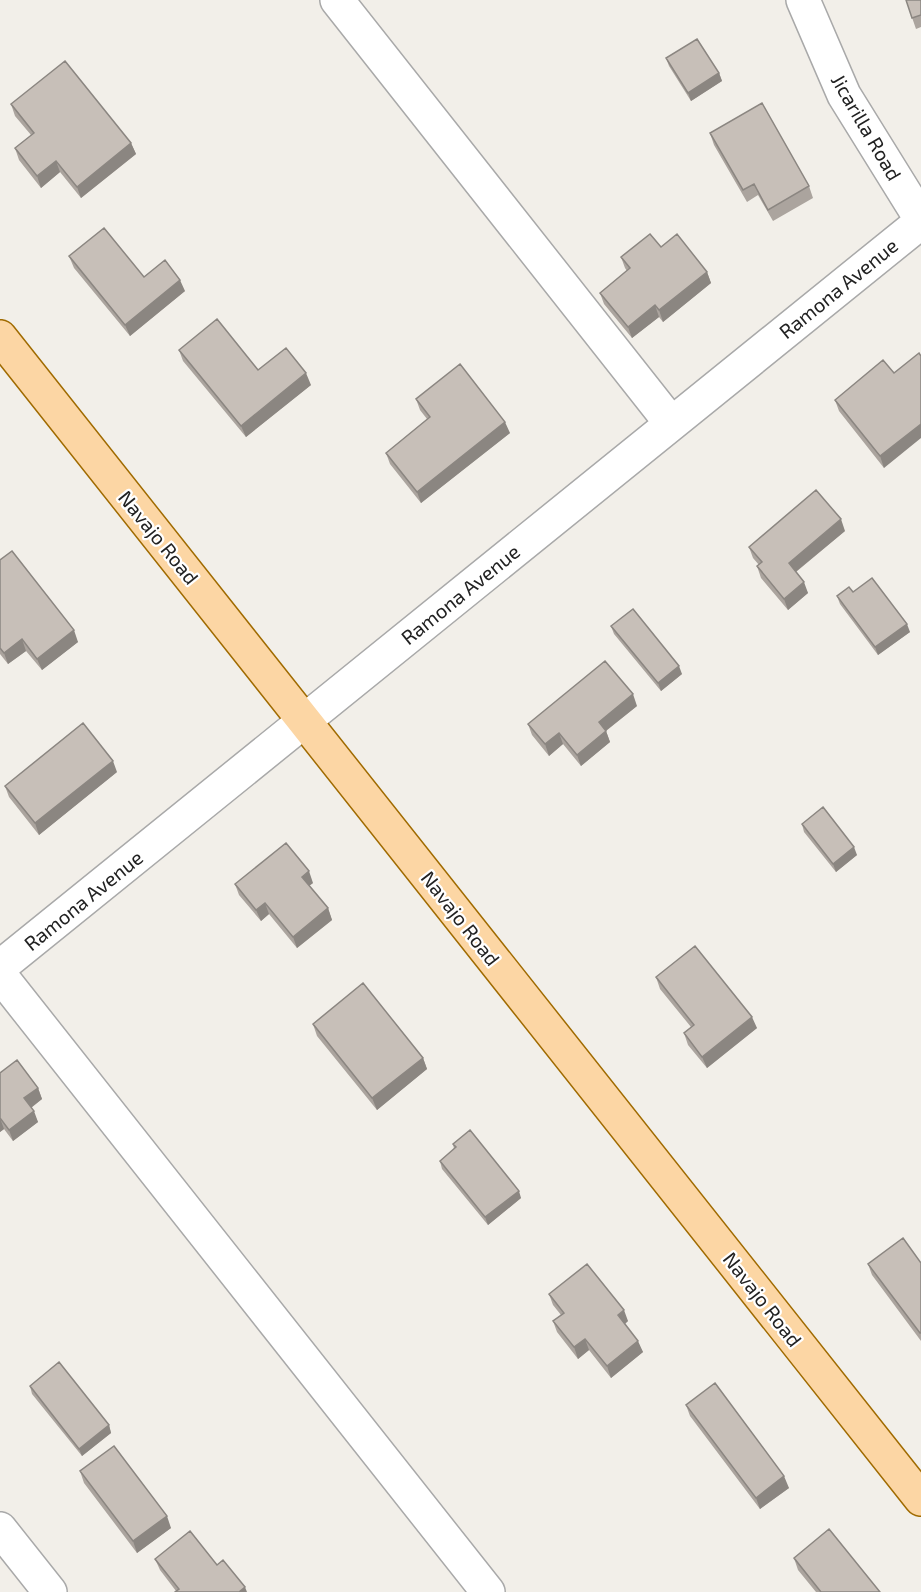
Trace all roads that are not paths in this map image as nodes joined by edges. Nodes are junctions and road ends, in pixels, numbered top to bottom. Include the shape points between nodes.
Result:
1 (337, 0) edge
2 (803, 0) edge
3 (921, 220) edge
4 (0, 337) edge
5 (671, 423) junction
6 (305, 720) junction
7 (0, 967) edge
8 (0, 975) edge
9 (921, 1499) edge
10 (0, 1529) edge
11 (50, 1592) edge
12 (488, 1592) edge

1 - 5 street
2 - 3 street, Jicarilla Road via 844,95
3 - 5 street, Ramona Avenue
4 - 6 main road, Navajo Road
5 - 6 street, Ramona Avenue
6 - 7 street, Ramona Avenue
6 - 9 main road, Navajo Road
8 - 12 street
10 - 11 street

